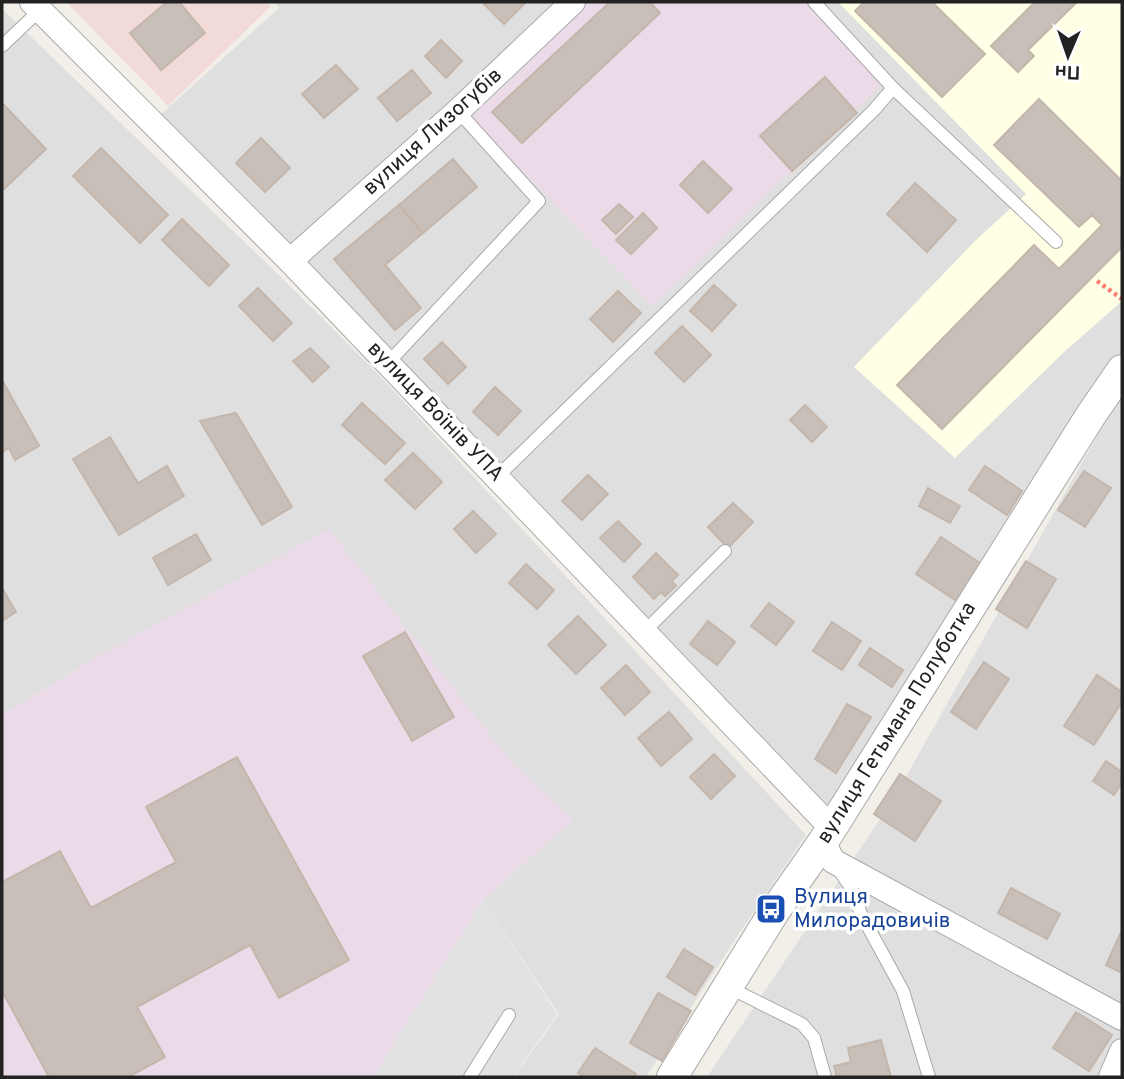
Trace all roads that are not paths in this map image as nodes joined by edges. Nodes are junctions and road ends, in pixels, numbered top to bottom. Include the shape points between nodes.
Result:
1 (573, 2) edge
2 (814, 2) edge
3 (36, 6) edge
4 (2, 46) edge
5 (893, 88) junction
6 (458, 111) junction
7 (1056, 242) dead end
8 (290, 261) junction
9 (388, 363) junction
10 (1119, 380) edge
11 (497, 477) junction
12 (725, 551) dead end
13 (645, 631) junction
14 (830, 842) junction
15 (727, 986) junction
16 (509, 1015) dead end
17 (1122, 1018) edge
18 (1122, 1051) edge
19 (470, 1077) edge
20 (672, 1077) edge
21 (825, 1077) edge
22 (929, 1077) edge
23 (1111, 1077) edge

1 - 6 street, вулиця Лизогубів
2 - 5 lane
3 - 4 lane
3 - 8 street, вулиця Воїнів УПА
5 - 7 lane
5 - 11 lane
6 - 8 street, вулиця Лизогубів
6 - 9 lane via 538,201
8 - 9 street, вулиця Воїнів УПА
9 - 11 street, вулиця Воїнів УПА
10 - 14 street, вулиця Гетьмана Полуботка via 1084,426
11 - 13 street, вулиця Воїнів УПА
12 - 13 lane
13 - 14 street, вулиця Воїнів УПА via 822,818
14 - 15 street, вулиця Гетьмана Полуботка via 775,912
14 - 17 street, вулиця Воїнів УПА
14 - 22 lane via 861,914 903,991
15 - 20 street, вулиця Гетьмана Полуботка
15 - 21 lane via 802,1024 814,1038
16 - 19 lane
18 - 23 street

